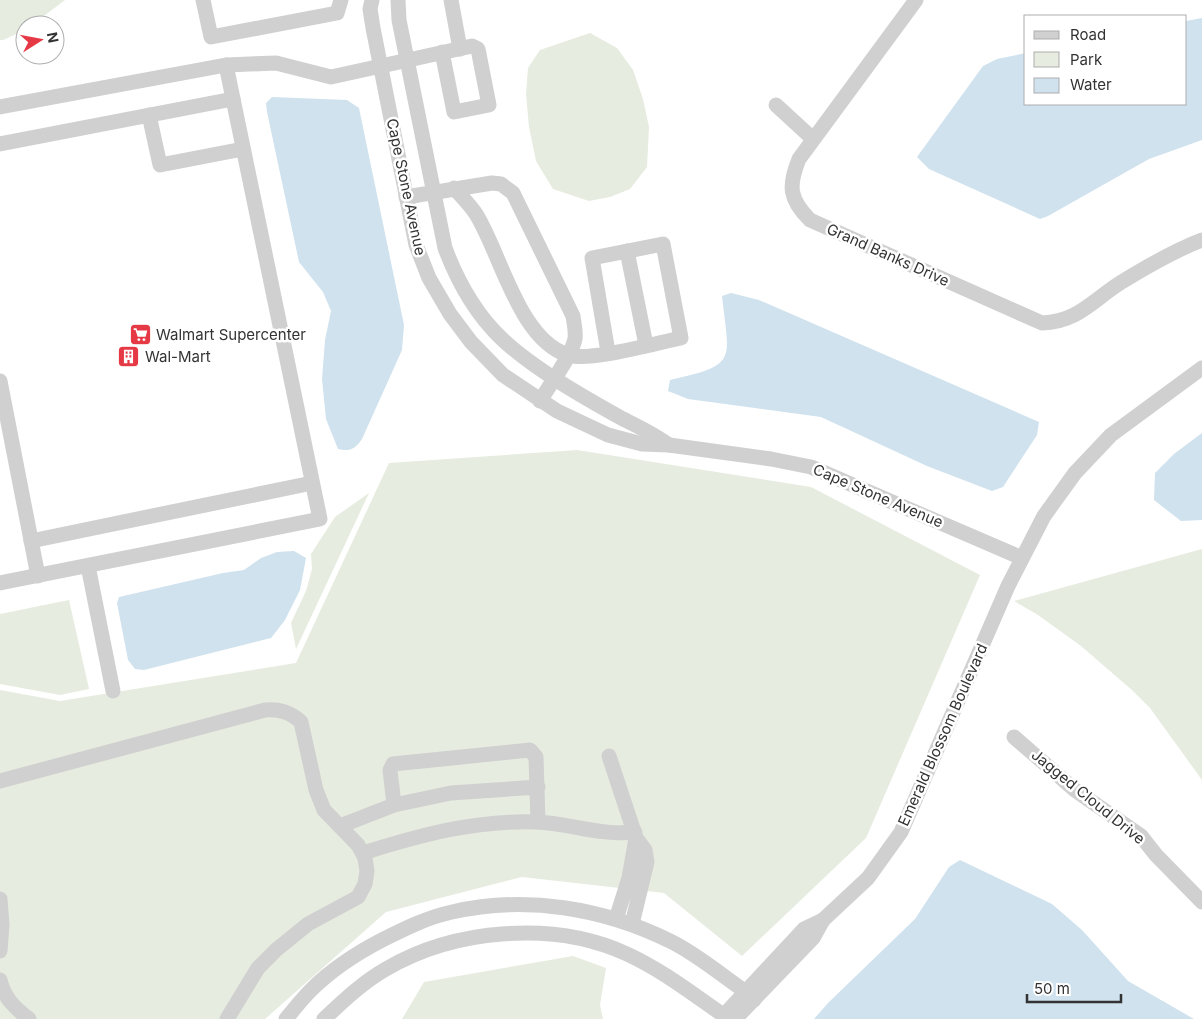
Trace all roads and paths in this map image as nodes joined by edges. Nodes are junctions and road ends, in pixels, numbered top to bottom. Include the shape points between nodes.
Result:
1 (203, 0) edge
2 (342, 0) edge
3 (372, 0) edge
4 (398, 0) edge
5 (451, 0) edge
6 (916, 0) edge
7 (327, 7) edge
8 (460, 49) junction
9 (442, 52) junction
10 (407, 59) junction
11 (226, 65) junction
12 (381, 67) junction
13 (233, 99) junction
14 (776, 105) dead end
15 (0, 107) edge
16 (149, 115) junction
17 (813, 139) junction
18 (0, 144) edge
19 (243, 149) junction
20 (454, 188) junction
21 (432, 192) junction
22 (406, 197) junction
23 (1202, 240) edge
24 (627, 251) junction
25 (646, 345) junction
26 (608, 352) junction
27 (568, 355) junction
28 (1202, 368) edge
29 (554, 377) junction
30 (0, 381) edge
31 (540, 401) junction
32 (669, 445) junction
33 (312, 483) junction
34 (31, 541) junction
35 (1022, 558) junction
36 (88, 566) junction
37 (38, 576) junction
38 (0, 583) edge
39 (112, 691) dead end
40 (1014, 737) dead end
41 (609, 756) dead end
42 (0, 781) edge
43 (538, 787) junction
44 (394, 805) junction
45 (538, 822) junction
46 (340, 826) junction
47 (635, 835) junction
48 (363, 854) junction
49 (0, 899) edge
50 (1202, 902) edge
51 (616, 919) junction
52 (632, 924) junction
53 (0, 951) edge
54 (0, 980) edge
55 (750, 996) junction
56 (729, 1018) edge
57 (29, 1019) edge
58 (227, 1019) edge
59 (286, 1019) edge
60 (324, 1019) edge

1 - 7 street via 210,37
2 - 7 street via 336,13
3 - 12 street, Cape Stone Avenue via 373,28
4 - 10 street, Cape Stone Avenue
5 - 8 street
6 - 17 street, Grand Banks Drive
8 - 9 street
8 - 9 street via 472,46 478,49 489,105 454,112
9 - 10 street
10 - 12 street
10 - 21 street, Cape Stone Avenue
11 - 12 street via 276,63 331,76
11 - 13 street
11 - 15 street
12 - 22 street, Cape Stone Avenue
13 - 16 street
13 - 19 street
14 - 17 street
16 - 18 street
16 - 19 street via 160,165
17 - 23 street, Grand Banks Drive via 798,159 792,176 792,192 798,207 810,220 1042,323 1059,323 1074,318 1109,290 1149,265
19 - 33 street
20 - 21 street
20 - 27 street via 477,215 529,325 548,343
20 - 27 street via 492,183 501,184 513,193 573,316 575,339
21 - 22 street
21 - 29 street, Cape Stone Avenue via 452,268 477,309 501,338
22 - 31 street, Cape Stone Avenue via 416,245 429,278 450,314 471,342 503,375
24 - 25 street
24 - 25 street via 663,244 681,338
24 - 26 street via 592,258
25 - 26 street
26 - 27 street
27 - 29 street
28 - 35 street, Emerald Blossom Boulevard via 1111,435 1075,473 1044,516
29 - 31 street
29 - 32 street, Cape Stone Avenue
30 - 34 street
31 - 32 street, Cape Stone Avenue via 608,435 642,444
32 - 35 street, Cape Stone Avenue via 811,467
33 - 34 street
33 - 36 street via 320,519
34 - 37 street
35 - 55 street, Emerald Blossom Boulevard via 901,832 868,878 823,920 813,938
36 - 37 street
36 - 39 street
37 - 38 street
40 - 50 street, Jagged Cloud Drive via 1075,790 1141,836
41 - 47 street
42 - 46 street via 265,710 279,709 301,722 316,790 324,810
43 - 44 street via 451,793
43 - 44 street via 536,757 530,750 393,764 390,770
43 - 45 street
44 - 46 street
45 - 47 street
45 - 48 street via 472,824
46 - 48 street
47 - 51 street via 629,878
47 - 52 street via 645,850 647,862
48 - 58 street via 367,871 358,897 308,924 276,950 258,968
49 - 53 street
51 - 52 street
51 - 59 street via 589,911 539,905 452,912 408,928 357,953 312,989
52 - 55 street via 672,942
54 - 57 street via 2,991 14,1008
55 - 56 street, Emerald Blossom Boulevard
56 - 60 street via 663,972 625,953 580,939 526,933 476,936 429,949 386,969

